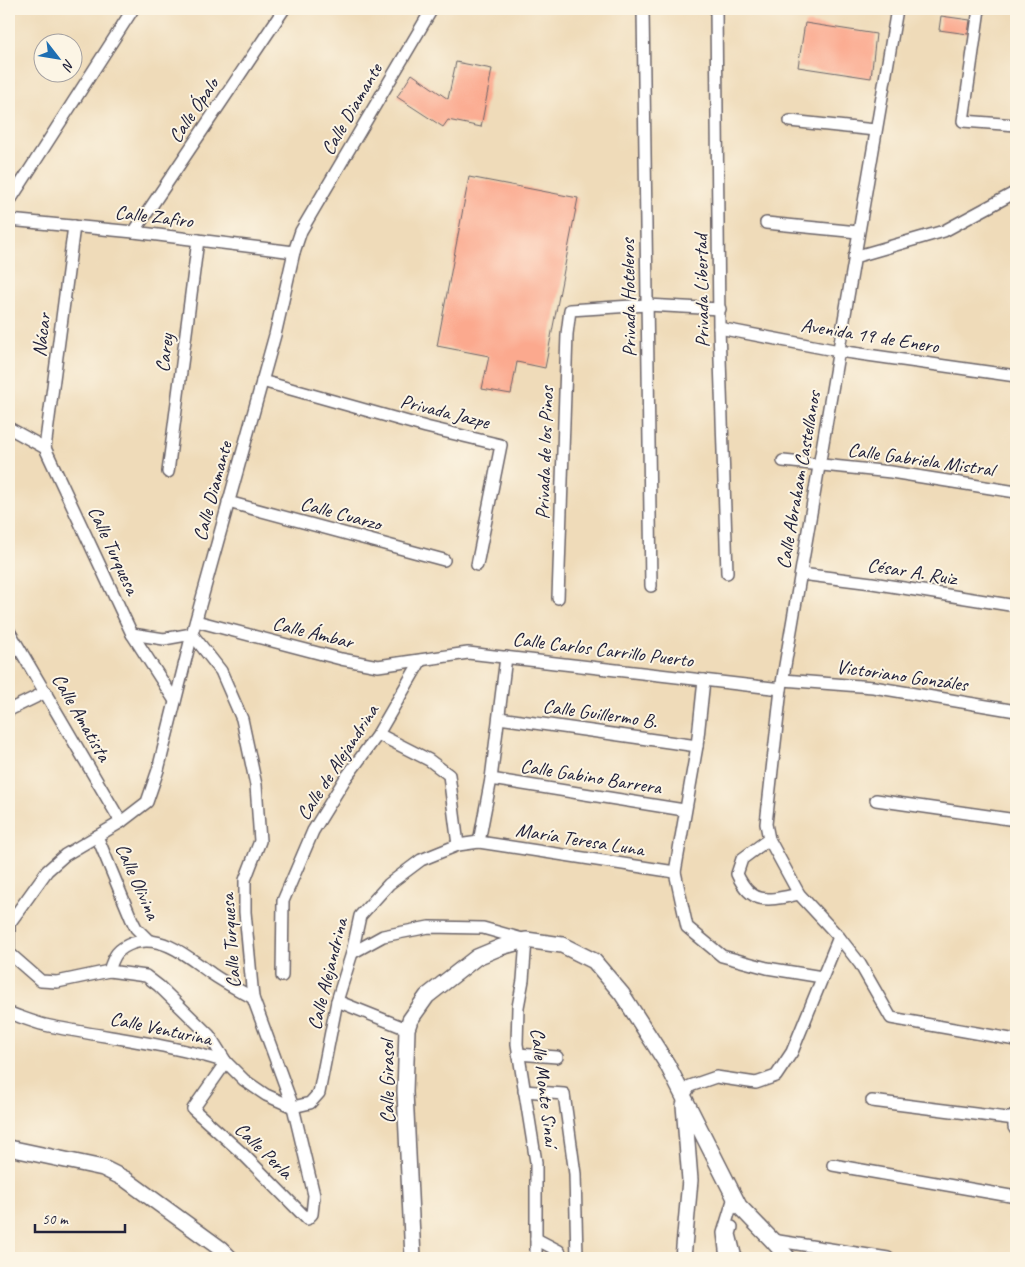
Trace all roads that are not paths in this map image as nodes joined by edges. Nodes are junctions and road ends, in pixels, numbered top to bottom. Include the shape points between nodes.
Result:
1 (133, 9) edge
2 (284, 9) edge
3 (432, 9) edge
4 (643, 9) edge
5 (716, 9) edge
6 (897, 9) edge
7 (979, 9) edge
8 (790, 121) dead end
9 (1016, 125) edge
10 (875, 130) junction
11 (1016, 192) edge
12 (9, 202) edge
13 (9, 220) edge
14 (766, 223) dead end
15 (74, 226) junction
16 (134, 232) junction
17 (858, 232) junction
18 (198, 240) junction
19 (294, 252) junction
20 (854, 257) junction
21 (647, 305) junction
22 (720, 309) junction
23 (719, 328) junction
24 (839, 351) junction
25 (1016, 376) edge
26 (262, 380) junction
27 (9, 428) edge
28 (45, 448) junction
29 (783, 461) dead end
30 (820, 465) junction
31 (168, 472) dead end
32 (1016, 492) edge
33 (228, 502) junction
34 (444, 560) dead end
35 (477, 565) dead end
36 (728, 573) dead end
37 (801, 574) junction
38 (651, 586) dead end
39 (558, 598) dead end
40 (1016, 606) edge
41 (196, 621) junction
42 (9, 631) edge
43 (132, 634) junction
44 (192, 634) junction
45 (506, 657) junction
46 (421, 660) junction
47 (704, 680) junction
48 (782, 684) junction
49 (46, 692) junction
50 (175, 701) junction
51 (9, 710) edge
52 (1016, 711) edge
53 (499, 718) junction
54 (378, 734) junction
55 (697, 746) junction
56 (491, 779) junction
57 (876, 800) dead end
58 (684, 810) junction
59 (1016, 820) edge
60 (121, 822) junction
61 (97, 836) junction
62 (769, 840) junction
63 (479, 842) junction
64 (458, 845) junction
65 (675, 872) junction
66 (799, 894) junction
67 (839, 937) junction
68 (148, 940) junction
69 (526, 940) junction
70 (9, 953) edge
71 (352, 953) junction
72 (109, 971) junction
73 (282, 976) dead end
74 (822, 977) junction
75 (253, 998) junction
76 (337, 1001) junction
77 (9, 1013) edge
78 (407, 1029) junction
79 (1016, 1040) edge
80 (518, 1054) junction
81 (557, 1058) dead end
82 (226, 1062) junction
83 (524, 1092) junction
84 (683, 1098) junction
85 (872, 1101) dead end
86 (293, 1107) junction
87 (1016, 1121) edge
88 (9, 1148) edge
89 (833, 1165) dead end
90 (1016, 1197) edge
91 (736, 1202) junction
92 (307, 1219) joint
93 (536, 1239) junction
94 (772, 1240) junction
95 (230, 1258) edge
96 (413, 1258) edge
97 (536, 1258) edge
98 (563, 1258) edge
99 (577, 1258) edge
100 (683, 1258) edge
101 (726, 1258) edge
102 (736, 1258) edge
103 (788, 1258) edge
104 (888, 1258) edge

1 - 12 street
2 - 16 street, Calle Ópalo
3 - 19 street, Calle Diamante via 301,231
4 - 21 street, Privada Hoteleros
5 - 22 street, Privada Libertad
6 - 10 street, Calle Abraham Castellanos
7 - 9 street via 963,121
8 - 10 street
10 - 17 street, Calle Abraham Castellanos
11 - 20 street via 944,231
13 - 15 street, Calle Zafiro
14 - 17 street
15 - 16 street, Calle Zafiro
15 - 28 street, Nácar
16 - 18 street, Calle Zafiro
17 - 20 street, Calle Abraham Castellanos
18 - 19 street, Calle Zafiro
18 - 31 street, Carey
19 - 26 street, Calle Diamante
20 - 24 street, Calle Abraham Castellanos
21 - 22 street
21 - 38 street, Privada Hoteleros
21 - 39 street, Privada de los Pinos via 570,310
22 - 23 street, Privada Libertad
23 - 24 street, Avenida 19 de Enero
23 - 36 street, Privada Libertad
24 - 25 street, Avenida 19 de Enero
24 - 30 street, Calle Abraham Castellanos
26 - 33 street, Calle Diamante
26 - 35 street, Privada Jazpe via 501,445
27 - 28 street
28 - 43 street, Calle Turquesa
29 - 30 street, Calle Gabriela Mistral
30 - 32 street, Calle Gabriela Mistral via 891,472
30 - 37 street, Calle Abraham Castellanos
33 - 34 street, Calle Cuarzo
33 - 41 street, Calle Diamante
37 - 40 street, César A. Ruiz
37 - 48 street, Calle Abraham Castellanos
41 - 44 street, Calle Diamante
41 - 46 street, Calle Ámbar via 378,666
42 - 49 street, Calle Amatista
43 - 44 street via 164,639
43 - 50 street, Calle Turquesa
44 - 50 street, Calle Diamante
44 - 75 street, Calle Turquesa via 221,672 242,719 256,785 260,842 245,880
45 - 46 street, Calle Carlos Carrillo Puerto via 468,653
45 - 47 street, Calle Carlos Carrillo Puerto
45 - 53 street
46 - 54 street, Calle de Alejandrina
47 - 48 street, Calle Carlos Carrillo Puerto
47 - 55 street
48 - 52 street, Victoriano Gonzáles via 873,687
48 - 62 street, Calle Abraham Castellanos via 766,824
49 - 51 street
49 - 60 street, Calle Amatista
50 - 60 street, Calle Diamante via 147,802
53 - 55 street, Calle Guillermo B.
53 - 56 street
54 - 64 street via 429,760 449,775
54 - 73 street, Calle de Alejandrina via 313,831 283,901
55 - 58 street
56 - 58 street, Calle Gabino Barrera
56 - 63 street
57 - 59 street
58 - 65 street
60 - 61 street, Calle Diamante
61 - 68 street, Calle Olivina via 131,918
61 - 70 street, Calle Diamante via 65,855 47,872 9,924
62 - 66 street, Calle Abraham Castellanos
62 - 66 street via 742,859 737,874 744,888 757,898 774,899
63 - 64 street, Calle Alejandrina
63 - 65 street, María Teresa Luna
64 - 71 street, Calle Alejandrina via 421,860 389,884 360,916
65 - 74 street via 687,927 722,956
66 - 67 street, Calle Abraham Castellanos
67 - 74 street
67 - 79 street, Calle Abraham Castellanos via 860,964 891,1018
68 - 72 street via 123,947 114,956
68 - 75 street via 163,943
69 - 71 street via 483,928 429,927 383,936
69 - 78 street, Calle Girasol via 477,957 427,996
69 - 80 street, Calle Monte Sinaí via 518,1007
69 - 84 street via 562,945 594,961 622,994 667,1064
70 - 72 street, Calle Diamante via 41,981 58,982
71 - 76 street, Calle Alejandrina
72 - 82 street, Calle Diamante via 146,976 159,986 209,1035
74 - 84 street via 792,1052 776,1076 756,1084 716,1077 690,1086
75 - 86 street, Calle Turquesa
76 - 78 street
76 - 86 street, Calle Alejandrina via 319,1093 310,1103
77 - 82 street, Calle Venturina via 44,1024 155,1043
78 - 96 street, Calle Girasol via 405,1092
80 - 81 street
80 - 83 street, Calle Monte Sinaí
82 - 86 street, Calle Venturina via 266,1095
82 - 92 street, Calle Perla via 193,1109
83 - 93 street, Calle Monte Sinaí via 536,1162
83 - 99 street via 564,1094 574,1174
84 - 91 street
84 - 100 street via 690,1180
85 - 87 street
86 - 92 street, Calle Turquesa via 314,1195 312,1214
88 - 95 street via 104,1168 126,1179
89 - 90 street
91 - 94 street
91 - 101 street via 722,1233
91 - 102 street via 730,1234
93 - 97 street, Calle Monte Sinaí
93 - 98 street via 559,1252
94 - 103 street
94 - 104 street

